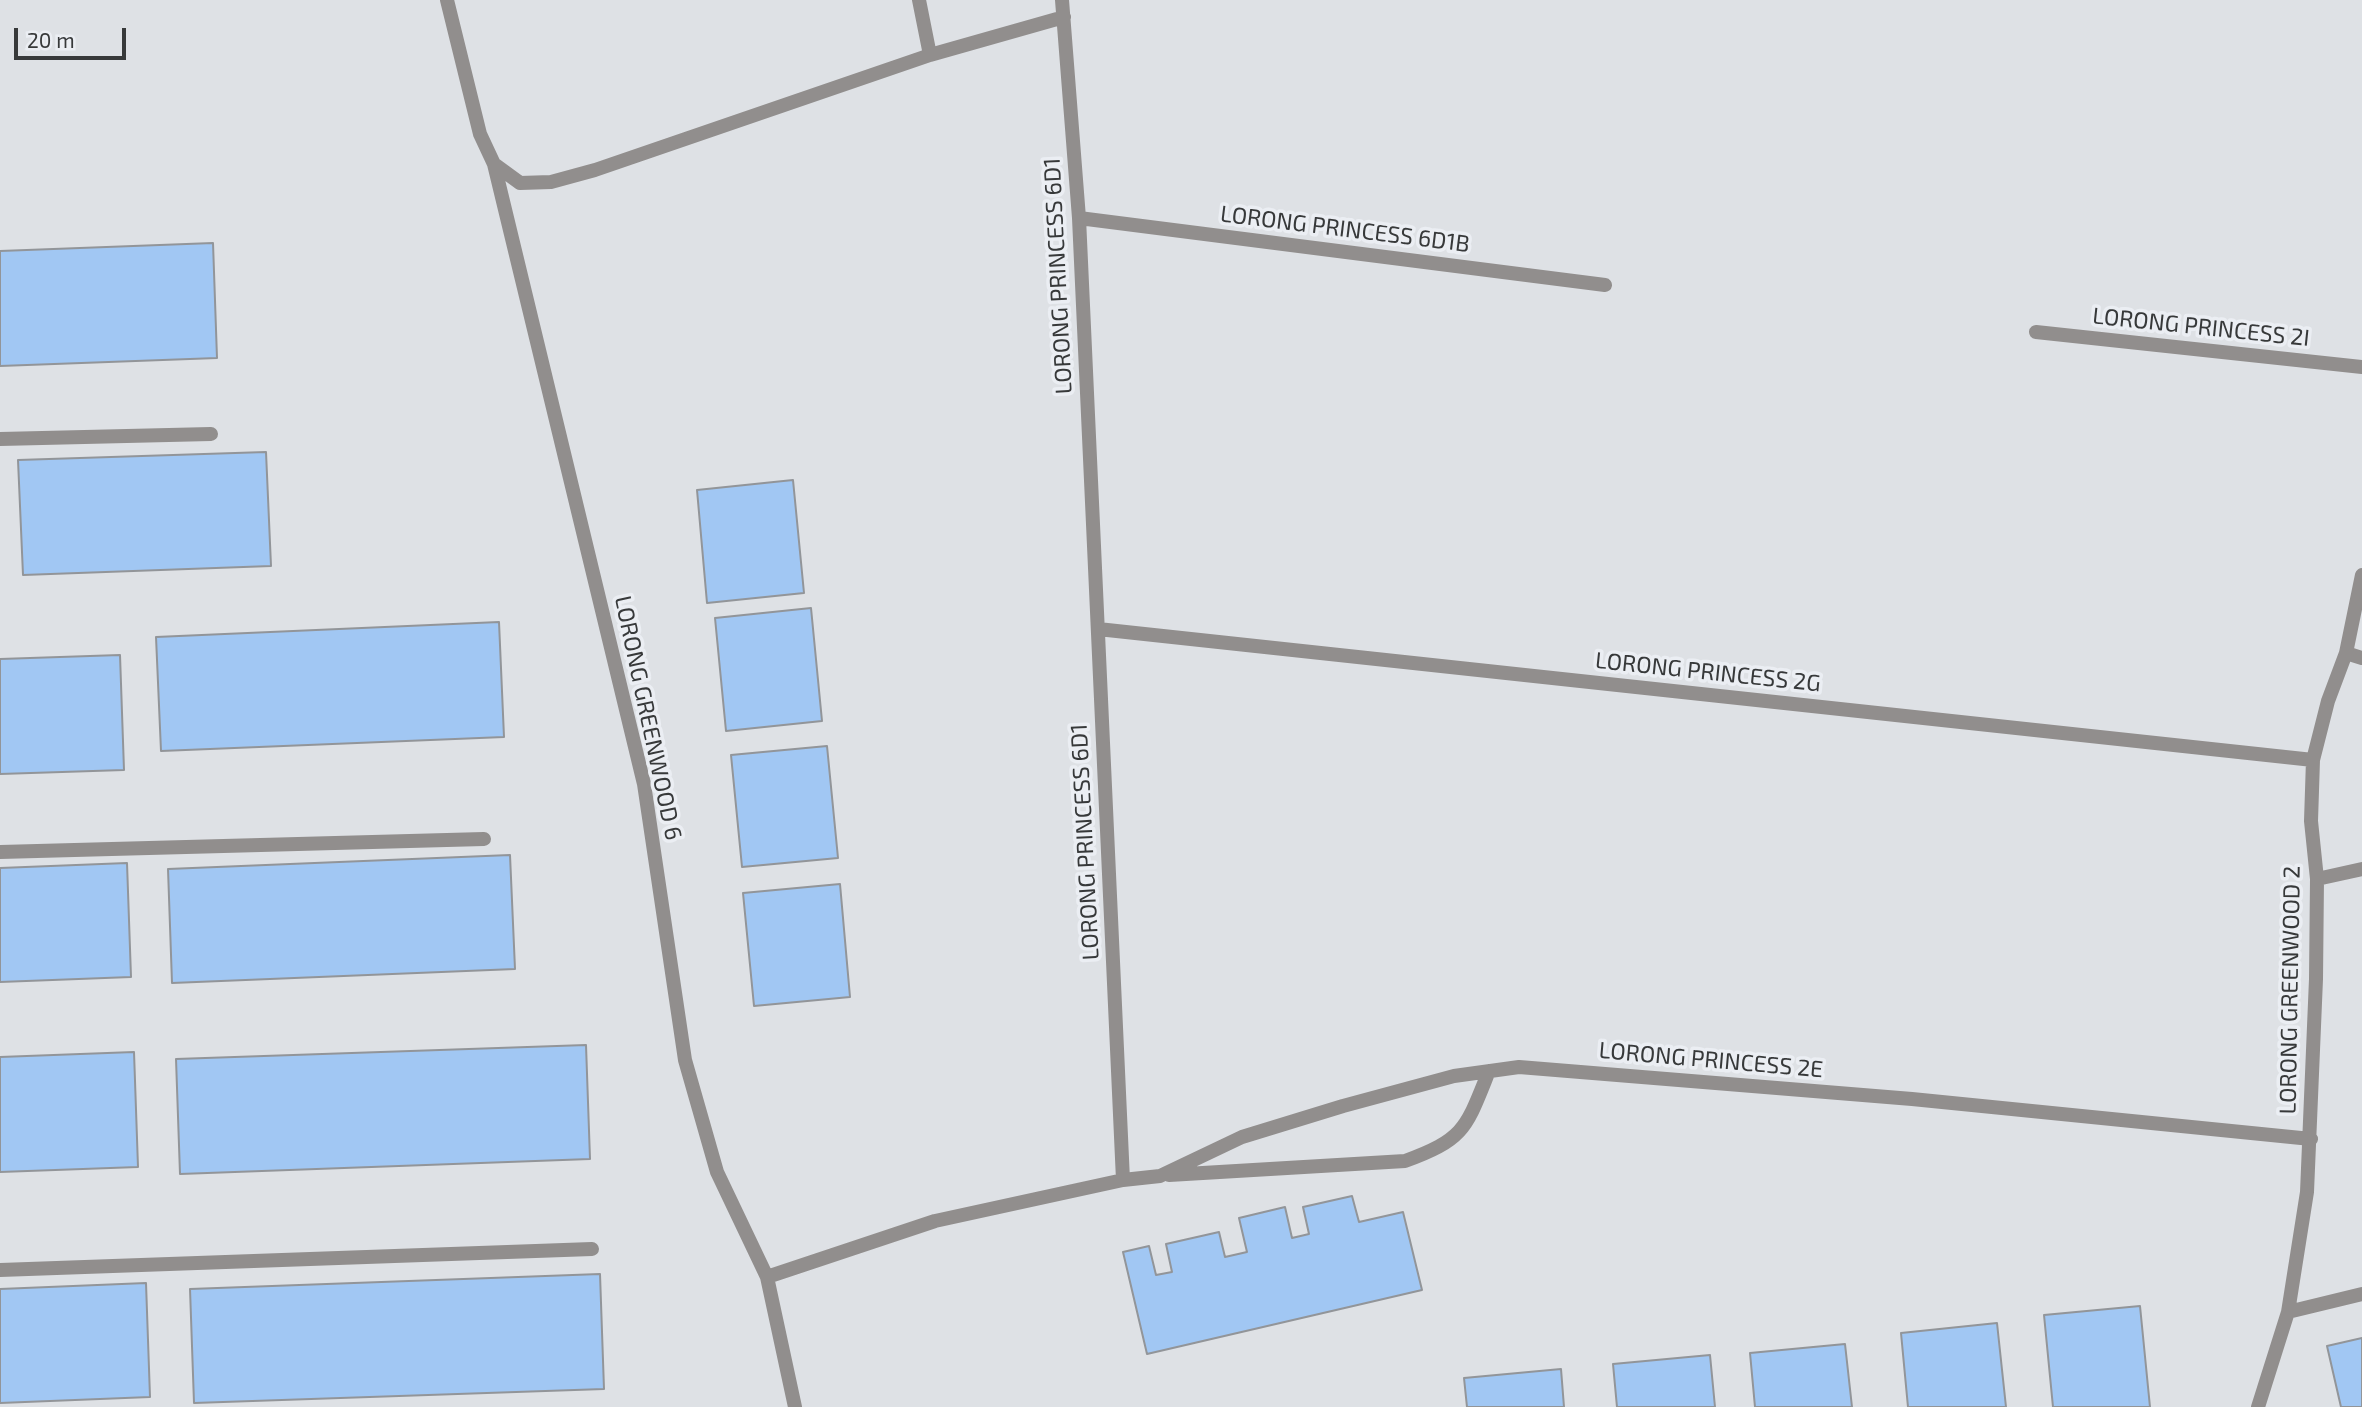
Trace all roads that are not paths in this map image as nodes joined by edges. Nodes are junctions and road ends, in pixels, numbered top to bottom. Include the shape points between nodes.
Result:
1 (447, 0) edge
2 (919, 0) edge
3 (1062, 0) edge
4 (1064, 17) junction
5 (930, 55) junction
6 (494, 164) junction
7 (1079, 218) junction
8 (1605, 285) dead end
9 (2036, 332) dead end
10 (2362, 367) edge
11 (211, 434) dead end
12 (0, 439) edge
13 (2362, 575) edge
14 (1098, 629) junction
15 (2346, 653) junction
16 (2362, 658) edge
17 (2313, 760) junction
18 (484, 839) dead end
19 (0, 852) edge
20 (2362, 869) edge
21 (2317, 878) junction
22 (1489, 1071) junction
23 (2311, 1139) junction
24 (1160, 1176) junction
25 (1123, 1180) junction
26 (592, 1249) dead end
27 (0, 1270) edge
28 (766, 1277) junction
29 (2362, 1294) edge
30 (2288, 1312) junction
31 (795, 1407) edge
32 (2258, 1407) edge

1 - 6 street, LORONG GREENWOOD 6 via 481,134
2 - 5 street
3 - 4 street, LORONG PRINCESS 6D1
4 - 5 street
4 - 7 street, LORONG PRINCESS 6D1
5 - 6 street via 551,182 520,183
6 - 28 street, LORONG GREENWOOD 6 via 644,784 685,1060 717,1172
7 - 8 street, LORONG PRINCESS 6D1B
7 - 14 street, LORONG PRINCESS 6D1
9 - 10 street, LORONG PRINCESS 2I
11 - 12 street
13 - 15 street, LORONG GREENWOOD 2
14 - 17 street, LORONG PRINCESS 2G
14 - 25 street, LORONG PRINCESS 6D1
15 - 16 street
15 - 17 street, LORONG GREENWOOD 2
17 - 21 street, LORONG GREENWOOD 2 via 2311,821
18 - 19 street
20 - 21 street
21 - 23 street, LORONG GREENWOOD 2
22 - 23 street, LORONG PRINCESS 2E via 1519,1067 1912,1099
22 - 24 street, LORONG PRINCESS 2E via 1442,1079 1242,1137
22 - 24 street via 1468,1124 1439,1149 1405,1161
23 - 30 street, LORONG GREENWOOD 2
24 - 25 street, LORONG PRINCESS 2E
25 - 28 street via 934,1221
26 - 27 street
28 - 31 street
29 - 30 street
30 - 32 street, LORONG GREENWOOD 2

